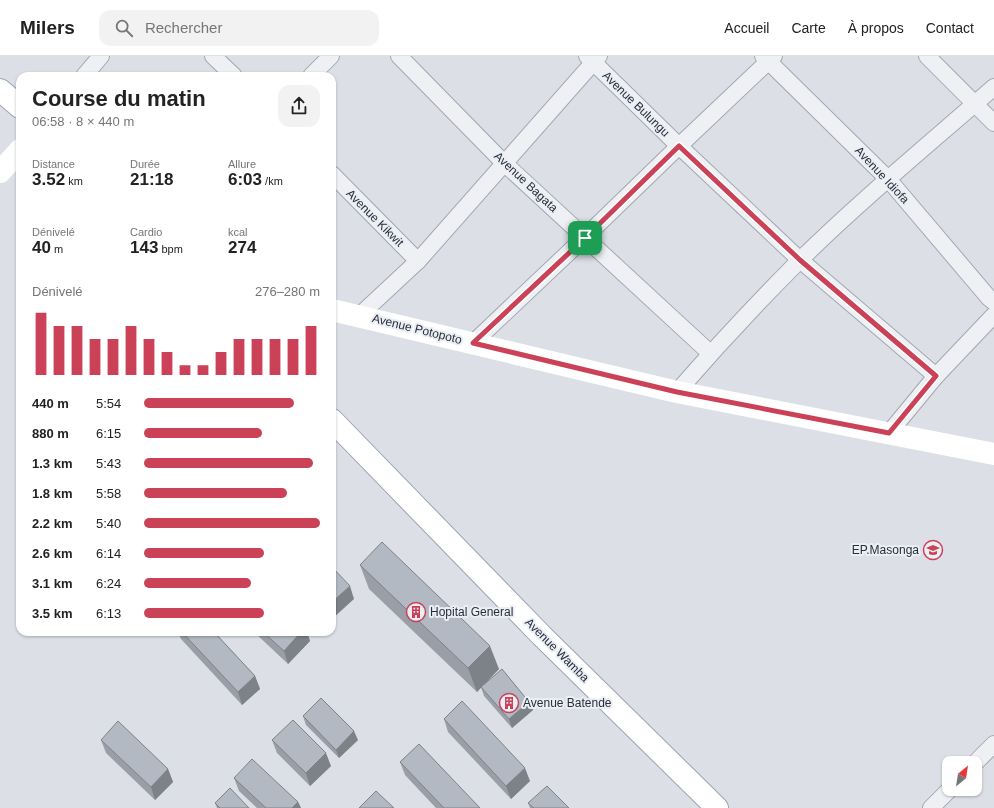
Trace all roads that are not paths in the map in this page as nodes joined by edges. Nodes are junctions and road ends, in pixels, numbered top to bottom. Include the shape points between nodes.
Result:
1 (101, 56) edge
2 (213, 56) edge
3 (331, 56) edge
4 (399, 56) edge
5 (926, 56) edge
6 (593, 58) edge
7 (768, 58) edge
8 (87, 72) edge
9 (230, 72) edge
10 (315, 72) edge
11 (994, 87) edge
12 (0, 90) edge
13 (16, 104) edge
14 (975, 104) junction
15 (994, 123) edge
16 (679, 146) junction
17 (16, 154) edge
18 (504, 163) junction
19 (0, 172) edge
20 (336, 178) edge
21 (888, 179) junction
22 (585, 238) junction
23 (800, 260) junction
24 (418, 261) junction
25 (994, 302) edge
26 (336, 311) edge
27 (360, 315) junction
28 (994, 315) edge
29 (473, 343) junction
30 (710, 353) junction
31 (936, 376) junction
32 (677, 392) junction
33 (336, 424) edge
34 (889, 433) junction
35 (994, 454) edge
36 (994, 744) edge
37 (982, 756) edge
38 (943, 796) edge
39 (717, 808) edge
40 (931, 808) edge

1 - 8 street
2 - 9 street
3 - 10 street
4 - 18 street, Avenue Bagata
5 - 14 street
6 - 16 street, Avenue Bulungu
6 - 18 street
7 - 16 street
7 - 21 street, Avenue Idiofa
11 - 14 street
12 - 13 street
14 - 15 street
14 - 21 street
16 - 22 street
16 - 23 street, Avenue Bulungu
17 - 19 street
18 - 22 street, Avenue Bagata
18 - 24 street
20 - 24 street, Avenue Kikwit
21 - 23 street
21 - 25 street, Avenue Idiofa
22 - 29 street
22 - 30 street, Avenue Bagata
23 - 30 street
23 - 31 street, Avenue Bulungu
24 - 27 street
26 - 27 street, Avenue Potopoto
27 - 29 street, Avenue Potopoto
28 - 31 street
29 - 32 street, Avenue Potopoto
30 - 32 street
31 - 34 street
32 - 34 street, Avenue Potopoto
33 - 39 street, Avenue Wamba via 542,636
34 - 35 street, Avenue Potopoto
36 - 37 street
38 - 40 street

